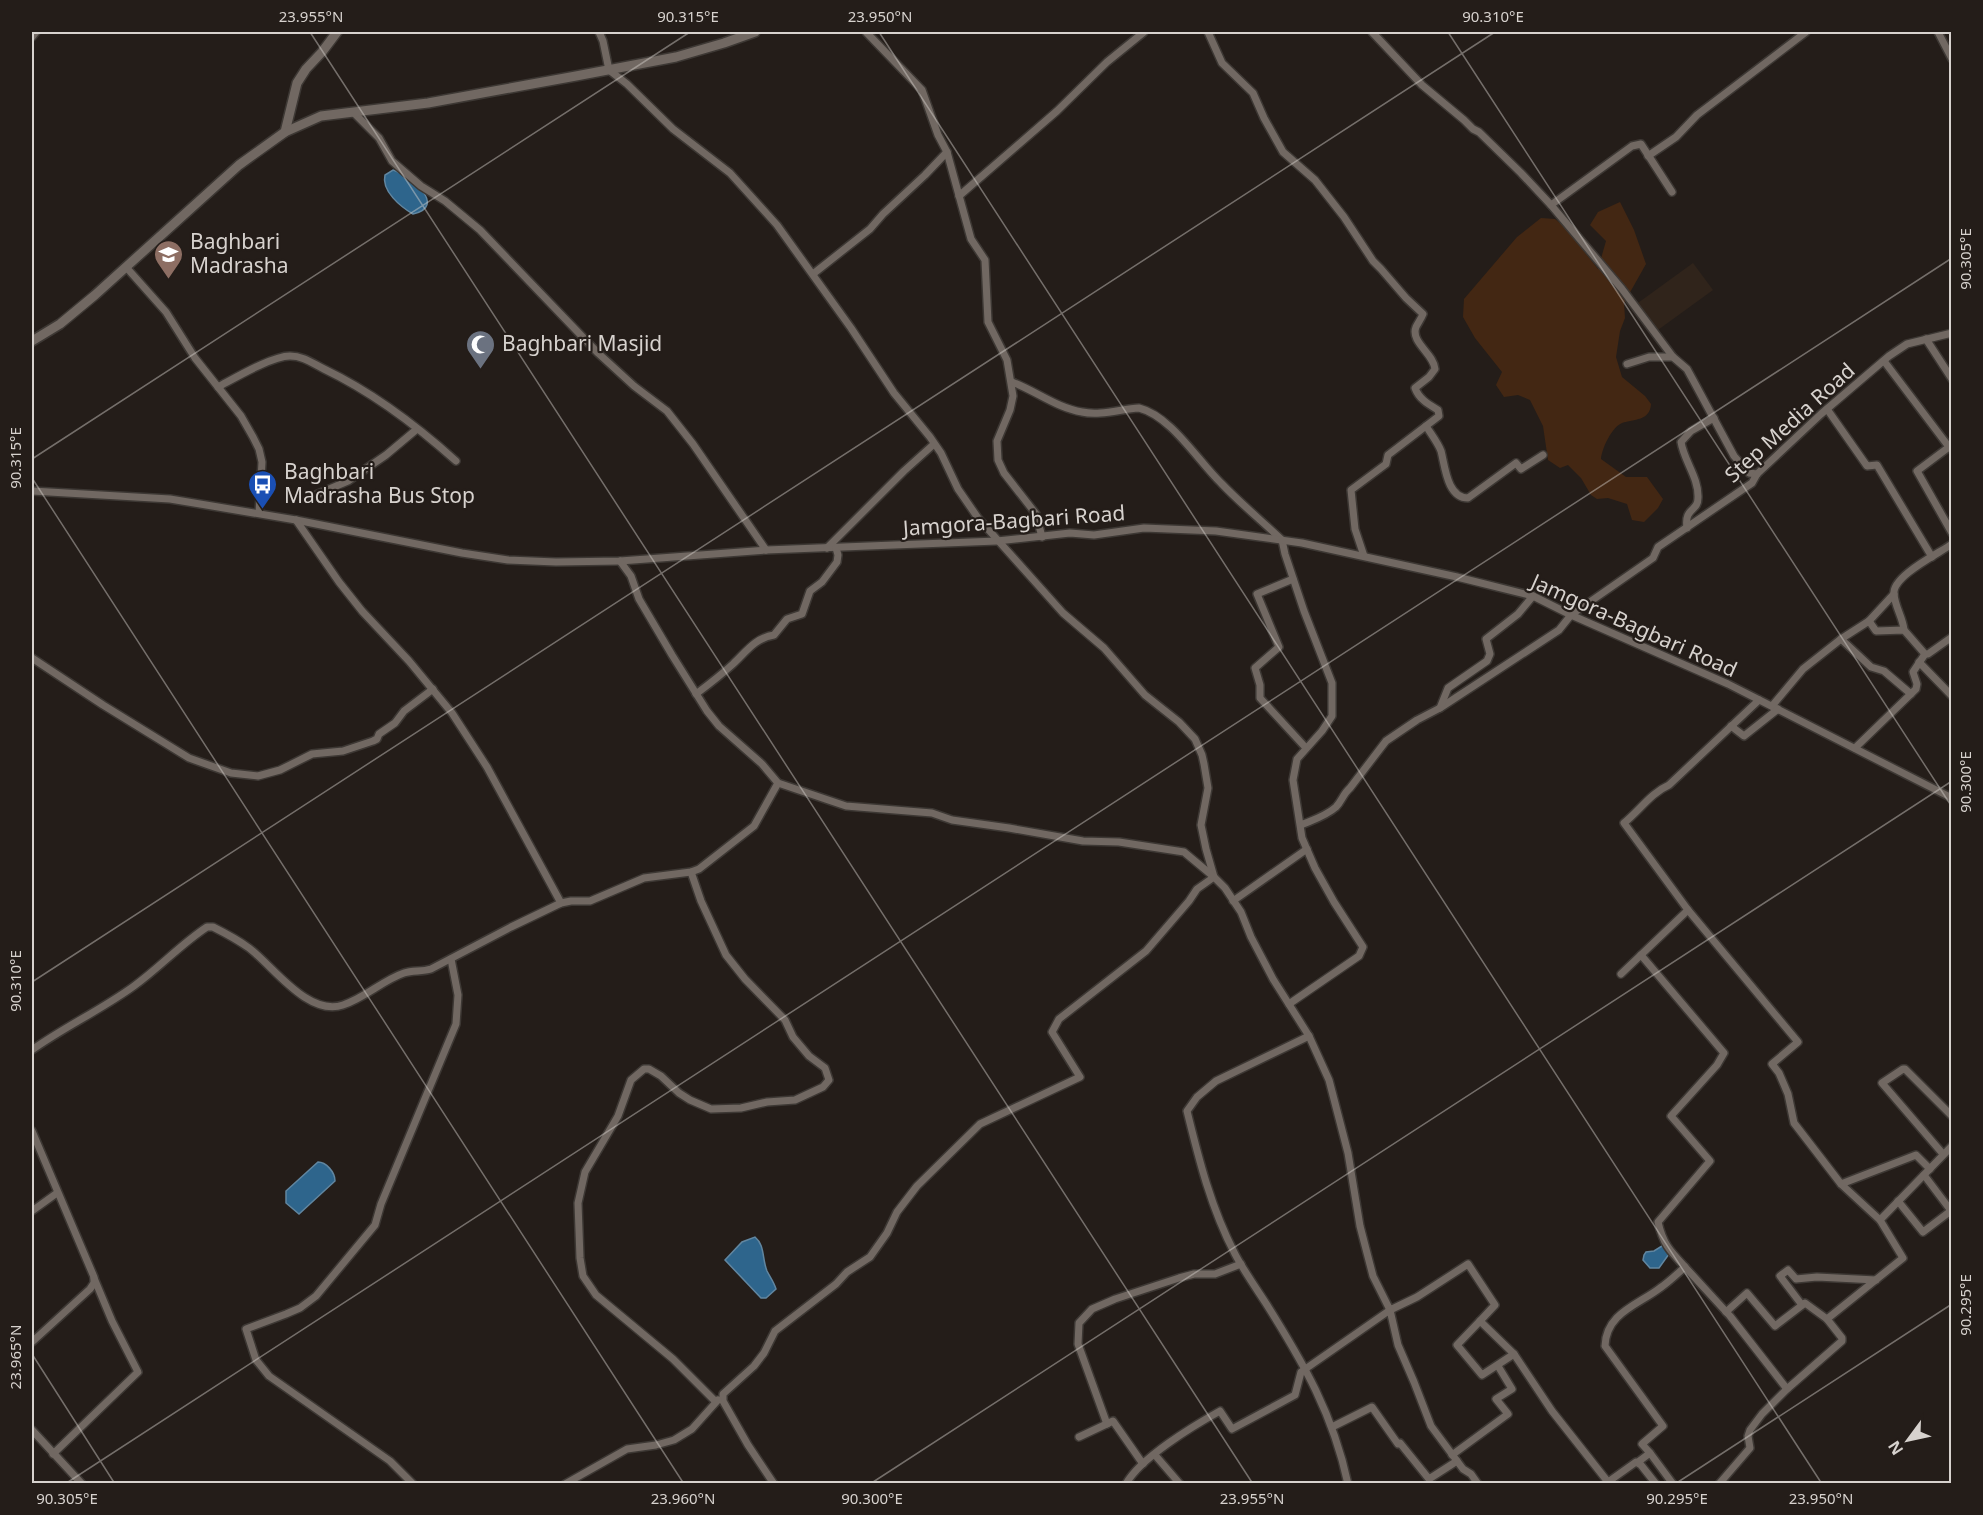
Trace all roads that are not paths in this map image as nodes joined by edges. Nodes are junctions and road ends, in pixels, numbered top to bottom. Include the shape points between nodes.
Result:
1 (36, 32) edge
2 (337, 32) edge
3 (600, 32) edge
4 (755, 32) edge
5 (866, 32) edge
6 (1144, 32) edge
7 (1208, 32) edge
8 (1372, 32) edge
9 (1806, 32) edge
10 (1938, 32) edge
11 (32, 37) edge
12 (1952, 59) edge
13 (609, 70) junction
14 (353, 112) junction
15 (285, 132) junction
16 (947, 152) junction
17 (1648, 156) junction
18 (1672, 192) dead end
19 (959, 196) junction
20 (1551, 205) junction
21 (126, 267) junction
22 (813, 274) junction
23 (1952, 333) edge
24 (1926, 339) junction
25 (32, 341) edge
26 (1673, 357) junction
27 (1884, 361) junction
28 (1627, 364) dead end
29 (1952, 379) edge
30 (1011, 382) junction
31 (218, 387) junction
32 (1827, 409) junction
33 (1714, 418) junction
34 (1426, 426) junction
35 (417, 429) junction
36 (934, 444) junction
37 (1543, 455) dead end
38 (456, 461) dead end
39 (1757, 474) junction
40 (32, 491) edge
41 (313, 496) dead end
42 (260, 513) junction
43 (296, 520) junction
44 (1687, 528) junction
45 (1952, 533) edge
46 (1042, 537) junction
47 (1282, 540) junction
48 (997, 541) junction
49 (1952, 543) edge
50 (826, 548) junction
51 (836, 548) junction
52 (766, 550) junction
53 (1364, 556) junction
54 (1932, 557) junction
55 (620, 561) junction
56 (1293, 579) junction
57 (1894, 594) junction
58 (1533, 596) junction
59 (1571, 615) junction
60 (1869, 621) junction
61 (1904, 630) junction
62 (1952, 637) edge
63 (1841, 639) junction
64 (1924, 654) junction
65 (32, 658) edge
66 (1919, 662) junction
67 (433, 689) junction
68 (696, 694) junction
69 (1911, 694) junction
70 (1952, 696) edge
71 (1759, 700) junction
72 (1440, 708) junction
73 (1775, 708) junction
74 (1731, 726) junction
75 (1306, 748) junction
76 (1855, 748) junction
77 (778, 783) junction
78 (1952, 798) edge
79 (1301, 825) junction
80 (1307, 849) junction
81 (691, 872) junction
82 (1214, 877) junction
83 (1233, 901) junction
84 (561, 903) junction
85 (1688, 910) junction
86 (1641, 955) junction
87 (451, 959) junction
88 (1621, 974) dead end
89 (1289, 1004) junction
90 (1309, 1036) junction
91 (32, 1050) edge
92 (1952, 1116) edge
93 (32, 1131) edge
94 (1948, 1151) edge
95 (1927, 1172) junction
96 (1841, 1184) junction
97 (57, 1193) junction
98 (1898, 1201) junction
99 (32, 1211) edge
100 (1951, 1211) edge
101 (1880, 1220) junction
102 (1241, 1264) junction
103 (1686, 1267) junction
104 (94, 1277) junction
105 (1877, 1280) junction
106 (1802, 1305) junction
107 (1390, 1310) junction
108 (1726, 1312) junction
109 (1827, 1319) junction
110 (1480, 1321) junction
111 (32, 1342) edge
112 (1514, 1354) junction
113 (1498, 1366) junction
114 (1305, 1369) junction
115 (1787, 1389) junction
116 (722, 1396) junction
117 (715, 1401) junction
118 (1107, 1424) junction
119 (1332, 1426) junction
120 (32, 1430) edge
121 (1079, 1437) dead end
122 (1650, 1453) junction
123 (53, 1455) junction
124 (1155, 1455) junction
125 (1455, 1458) junction
126 (1638, 1462) junction
127 (1143, 1464) junction
128 (82, 1484) edge
129 (413, 1484) edge
130 (565, 1484) edge
131 (774, 1484) edge
132 (1126, 1484) edge
133 (1180, 1484) edge
134 (1347, 1484) edge
135 (1478, 1484) edge
136 (1656, 1484) edge
137 (1673, 1484) edge
138 (1719, 1484) edge

1 - 11 street
2 - 15 street via 297,83
3 - 13 street
4 - 13 street via 676,57
5 - 16 street via 922,90
6 - 19 street
7 - 34 street via 1222,63 1253,93 1283,152 1315,180 1373,261 1422,312 1416,337 1435,369 1415,387 1425,402 1438,410 1439,416
8 - 20 street via 1422,85 1479,132
9 - 17 street
10 - 12 street
13 - 14 street via 428,103
13 - 22 street via 673,129 730,172 777,225
14 - 15 street via 321,116
14 - 52 street via 379,138 392,161 480,230 598,353 667,411
15 - 21 street via 239,165
16 - 19 street
16 - 22 street via 870,229
17 - 18 street
17 - 20 street via 1641,144 1632,146
19 - 30 street via 971,239 985,260 988,322 1006,360
20 - 26 street
21 - 25 street via 60,324
21 - 31 street via 165,312
22 - 36 street via 881,376
23 - 24 street, Step Media Road
24 - 27 street, Step Media Road via 1907,344
24 - 29 street
26 - 28 street via 1649,357
26 - 33 street via 1690,374
27 - 32 street, Step Media Road
27 - 45 street via 1949,447 1917,471
30 - 46 street via 1013,396 997,441 998,460 1036,514
30 - 47 street via 1083,413 1146,409 1176,433 1218,480
31 - 35 street via 279,357 297,356 366,391
31 - 42 street via 241,416 259,449 263,469
32 - 39 street, Step Media Road
32 - 54 street via 1867,466 1877,465
33 - 39 street via 1740,465
33 - 44 street via 1691,431 1681,442 1699,495 1698,503 1687,514
34 - 37 street via 1441,451 1447,478 1464,498 1516,463 1521,469
34 - 53 street via 1351,490 1355,529
35 - 38 street
35 - 41 street via 348,481
36 - 48 street via 962,496
36 - 50 street
39 - 44 street, Step Media Road via 1752,483
40 - 42 street, Jamgora-Bagbari Road via 170,499
42 - 43 street, Jamgora-Bagbari Road
43 - 55 street, Jamgora-Bagbari Road via 508,560
43 - 67 street via 362,611
44 - 59 street, Step Media Road via 1658,547 1653,558
46 - 47 street, Jamgora-Bagbari Road via 1144,528 1216,531
46 - 48 street, Jamgora-Bagbari Road
47 - 53 street, Jamgora-Bagbari Road
47 - 56 street
48 - 51 street, Jamgora-Bagbari Road
48 - 82 street via 1063,613 1104,648 1144,695 1195,739 1204,764 1207,796 1202,825
49 - 54 street
50 - 51 street, Jamgora-Bagbari Road
50 - 52 street, Jamgora-Bagbari Road
51 - 68 street via 837,562 810,591 802,614 787,619 774,635 751,645
52 - 55 street, Jamgora-Bagbari Road
53 - 58 street, Jamgora-Bagbari Road
54 - 57 street via 1896,585
55 - 68 street
56 - 75 street via 1332,683 1332,716
56 - 75 street via 1257,594 1279,647 1255,668 1260,698
57 - 60 street
57 - 61 street
58 - 59 street, Jamgora-Bagbari Road
58 - 72 street via 1518,614 1486,639 1490,654 1487,661 1448,688
59 - 71 street, Jamgora-Bagbari Road
59 - 72 street, Step Media Road via 1559,630
60 - 61 street via 1876,630
60 - 63 street
61 - 64 street
62 - 64 street
63 - 69 street via 1871,667 1884,671
63 - 73 street via 1803,669
64 - 66 street
65 - 67 street via 189,758 231,773 258,776 312,754 343,751 373,741
66 - 69 street via 1913,672 1916,689
66 - 70 street
67 - 84 street via 487,767
68 - 77 street via 719,726
69 - 76 street
71 - 73 street, Jamgora-Bagbari Road
71 - 74 street
72 - 79 street, Step Media Road via 1386,741 1337,806
73 - 74 street via 1744,736
73 - 76 street, Jamgora-Bagbari Road
74 - 85 street via 1624,823
75 - 79 street via 1297,759 1293,780
76 - 78 street, Jamgora-Bagbari Road
77 - 81 street via 754,826
77 - 82 street via 846,806 932,813 952,820 1083,841 1184,852
79 - 80 street
80 - 83 street
80 - 89 street via 1362,947 1359,956
81 - 84 street via 644,878 597,898
81 - 117 street via 726,955 785,1020 809,1056 825,1068 829,1080 823,1088 795,1100 711,1109 690,1100 661,1076 644,1069 631,1080 612,1127 587,1166 578,1203 583,1276 612,1308 673,1359
82 - 83 street
82 - 116 street via 1197,889 1146,951 1059,1019 1052,1032 1080,1077 980,1124 916,1186 870,1257 776,1331 754,1366
83 - 89 street
84 - 87 street
85 - 86 street
85 - 96 street via 1798,1042 1772,1064 1788,1094 1794,1123
86 - 88 street
86 - 103 street via 1724,1053 1671,1116 1710,1161 1658,1222 1666,1247
87 - 91 street via 421,972 406,972 330,1008 287,985 247,947 207,927 134,986
87 - 129 street via 458,995 456,1024 375,1225 316,1296 300,1308 246,1329 256,1360 269,1376 390,1461
89 - 90 street
90 - 102 street via 1216,1081 1187,1111 1202,1174 1219,1222
90 - 107 street via 1329,1080 1348,1153 1359,1226 1373,1276
92 - 94 street via 1905,1069 1882,1083
93 - 97 street
94 - 95 street
95 - 96 street via 1916,1155
95 - 98 street
95 - 100 street
96 - 101 street
97 - 99 street
97 - 104 street
98 - 100 street via 1923,1232
98 - 101 street
101 - 105 street via 1903,1258
102 - 114 street
102 - 118 street via 1215,1274 1179,1278 1115,1299 1092,1309 1079,1323 1078,1344
103 - 108 street
103 - 122 street via 1624,1310 1605,1336 1605,1346 1663,1426 1642,1444
104 - 111 street via 90,1289
104 - 123 street via 138,1372
105 - 106 street via 1796,1279 1788,1270 1780,1276
105 - 109 street
106 - 108 street via 1775,1326 1747,1293
106 - 109 street via 1805,1303
107 - 110 street via 1468,1264 1495,1305
107 - 114 street
107 - 125 street via 1398,1345 1431,1426
108 - 115 street
109 - 115 street via 1842,1341
110 - 112 street
110 - 113 street via 1457,1345 1482,1375
112 - 113 street
112 - 126 street via 1551,1411 1608,1482
113 - 125 street via 1512,1389 1496,1399 1508,1414
114 - 119 street
114 - 124 street via 1295,1395 1232,1428 1220,1410
115 - 138 street via 1750,1430 1750,1448
116 - 117 street
116 - 131 street
117 - 130 street via 692,1429 674,1440 627,1449
118 - 121 street
118 - 127 street via 1113,1421
119 - 125 street via 1372,1407 1429,1479
119 - 134 street
120 - 123 street
122 - 126 street
122 - 137 street
123 - 128 street
124 - 127 street
124 - 133 street
125 - 135 street
126 - 136 street
127 - 132 street

